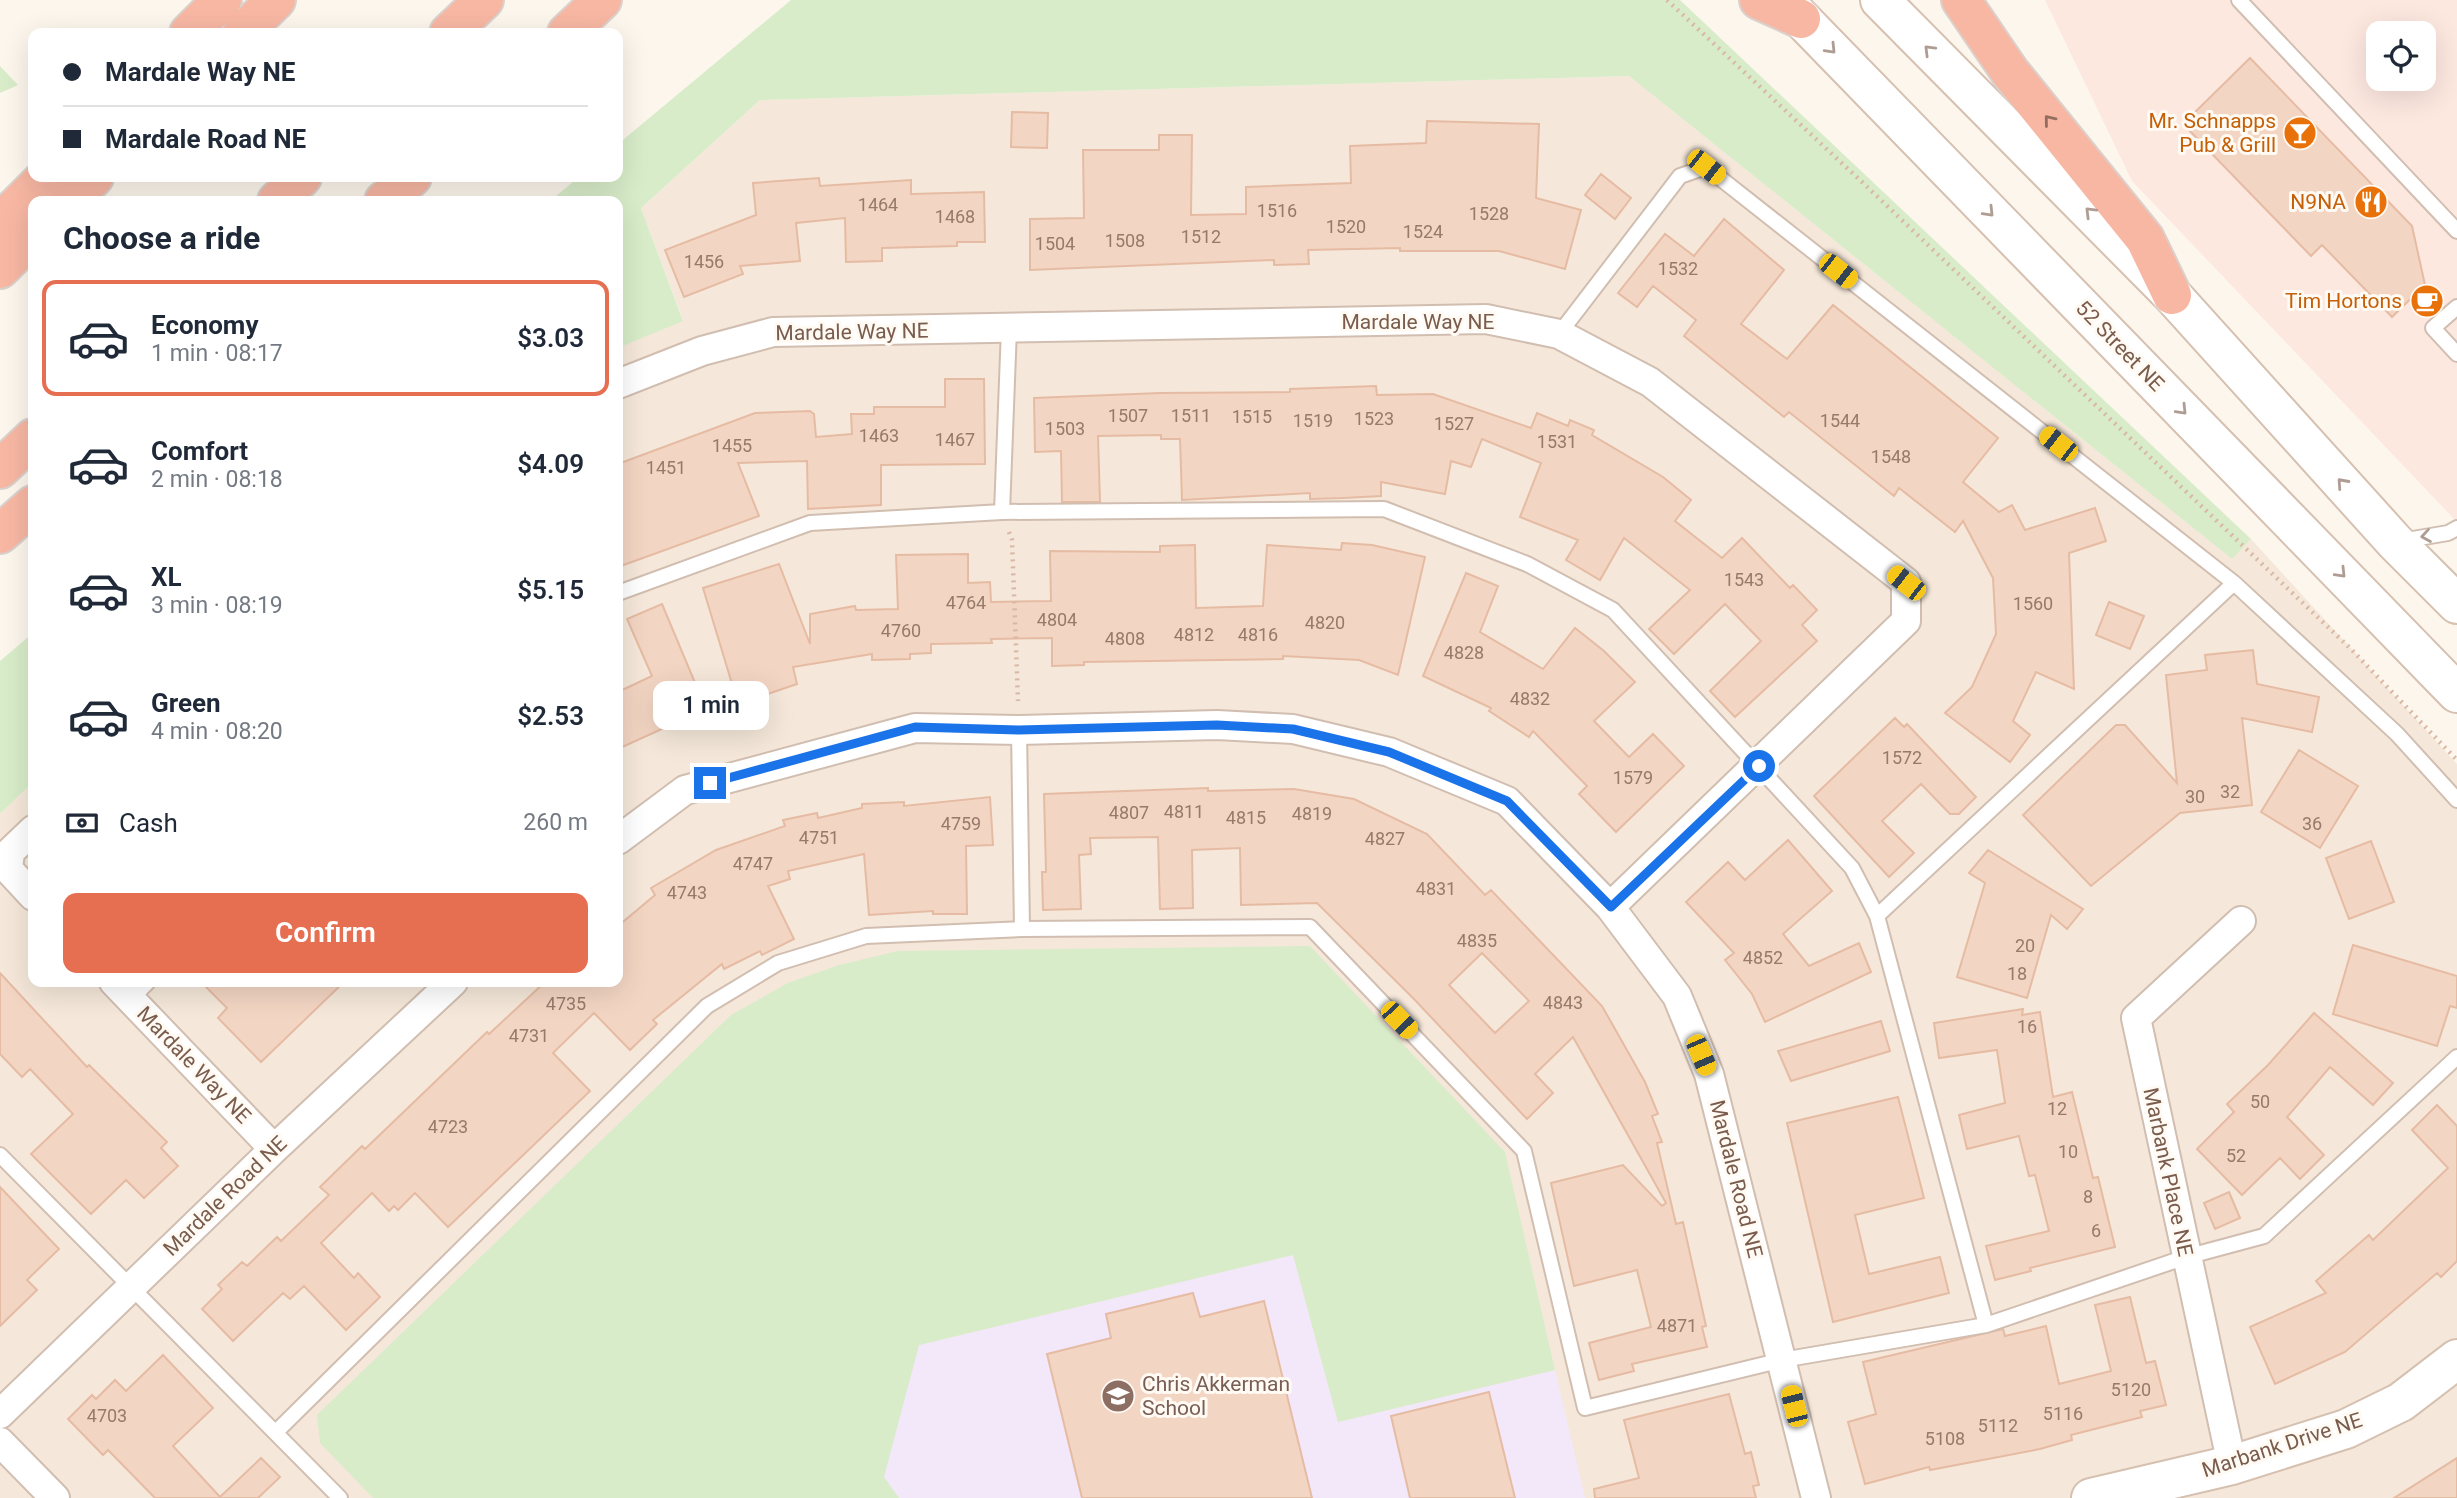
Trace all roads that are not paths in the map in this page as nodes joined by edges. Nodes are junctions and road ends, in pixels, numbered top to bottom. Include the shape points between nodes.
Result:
1 (222, 0) edge
2 (276, 0) edge
3 (484, 0) edge
4 (602, 0) edge
5 (1759, 0) edge
6 (1880, 0) edge
7 (1961, 0) edge
8 (2239, 0) edge
9 (1792, 10) edge
10 (194, 28) edge
11 (247, 28) edge
12 (454, 28) edge
13 (572, 28) edge
14 (41, 182) edge
15 (89, 182) edge
16 (297, 182) edge
17 (406, 182) edge
18 (74, 196) edge
19 (282, 196) edge
20 (390, 196) edge
21 (0, 223) edge
22 (2457, 232) edge
23 (28, 241) edge
24 (0, 269) edge
25 (2172, 295) junction
26 (2457, 307) edge
27 (1009, 328) junction
28 (1559, 334) junction
29 (2457, 354) edge
30 (623, 382) edge
31 (28, 443) edge
32 (0, 469) edge
33 (28, 509) edge
34 (1002, 512) junction
35 (2457, 528) edge
36 (0, 534) edge
37 (2395, 542) junction
38 (2234, 583) junction
39 (623, 591) edge
40 (2457, 604) edge
41 (2457, 693) edge
42 (1019, 730) junction
43 (1759, 766) junction
44 (2457, 800) edge
45 (28, 835) edge
46 (623, 836) edge
47 (28, 891) edge
48 (1611, 907) junction
49 (1877, 916) junction
50 (2241, 921) dead end
51 (1022, 929) junction
52 (448, 987) edge
53 (131, 988) edge
54 (2457, 1057) edge
55 (274, 1149) junction
56 (0, 1155) edge
57 (2186, 1257) junction
58 (132, 1287) junction
59 (1986, 1325) junction
60 (2457, 1359) edge
61 (1782, 1360) junction
62 (0, 1414) edge
63 (277, 1431) junction
64 (0, 1442) edge
65 (2232, 1465) junction
66 (55, 1498) edge
67 (341, 1498) edge
68 (1816, 1498) edge
69 (2091, 1498) edge

1 - 10 highway
2 - 11 highway
3 - 12 highway
4 - 13 highway
5 - 9 highway
25 -> 6 main road
25 -> 7 highway via 2145,239 2010,72
8 - 22 lane
9 -> 41 main road, 52 Street NE
14 - 21 highway
15 - 18 highway
16 - 19 highway
17 - 20 highway
23 - 24 highway
37 -> 25 main road
26 - 29 lane via 2433,328
27 - 28 street, Mardale Way NE via 1486,319
27 - 30 street, Mardale Way NE via 773,332 702,351
27 - 34 lane
28 - 38 lane via 1680,176 1706,167
28 - 43 street, Mardale Way NE via 1650,382 1906,583 1906,621
31 - 32 highway
33 - 36 highway
34 - 39 lane via 810,523
34 - 43 lane via 1384,509 1527,565 1613,610
35 -> 37 lane
37 - 40 main road
38 - 44 lane via 2397,733
38 - 49 lane
42 - 46 street, Mardale Road NE via 915,727 685,790
42 - 48 street, Mardale Road NE via 1217,725 1293,729 1389,752 1507,801
42 - 51 lane
43 - 48 street, Mardale Way NE
43 - 49 lane via 1852,868
45 - 47 street via 10,852 8,869
48 - 61 street, Mardale Road NE via 1677,996 1709,1074
49 - 59 lane
50 - 57 street, Marbank Place NE via 2137,1018
51 - 61 lane via 1310,927 1524,1151 1585,1408
51 - 63 lane via 866,936 778,963 707,1006
52 - 55 street, Mardale Road NE
53 - 55 street, Mardale Way NE
54 - 57 lane via 2264,1236
55 - 58 street, Mardale Road NE
56 - 58 lane
57 - 59 lane
57 - 65 street, Marbank Place NE
58 - 62 street, Mardale Road NE
58 - 63 lane
59 - 61 lane
60 - 65 main road, Marbank Drive NE via 2400,1402 2346,1430
61 - 68 street, Mardale Road NE
63 - 67 lane
64 - 66 street
65 - 69 main road, Marbank Drive NE

